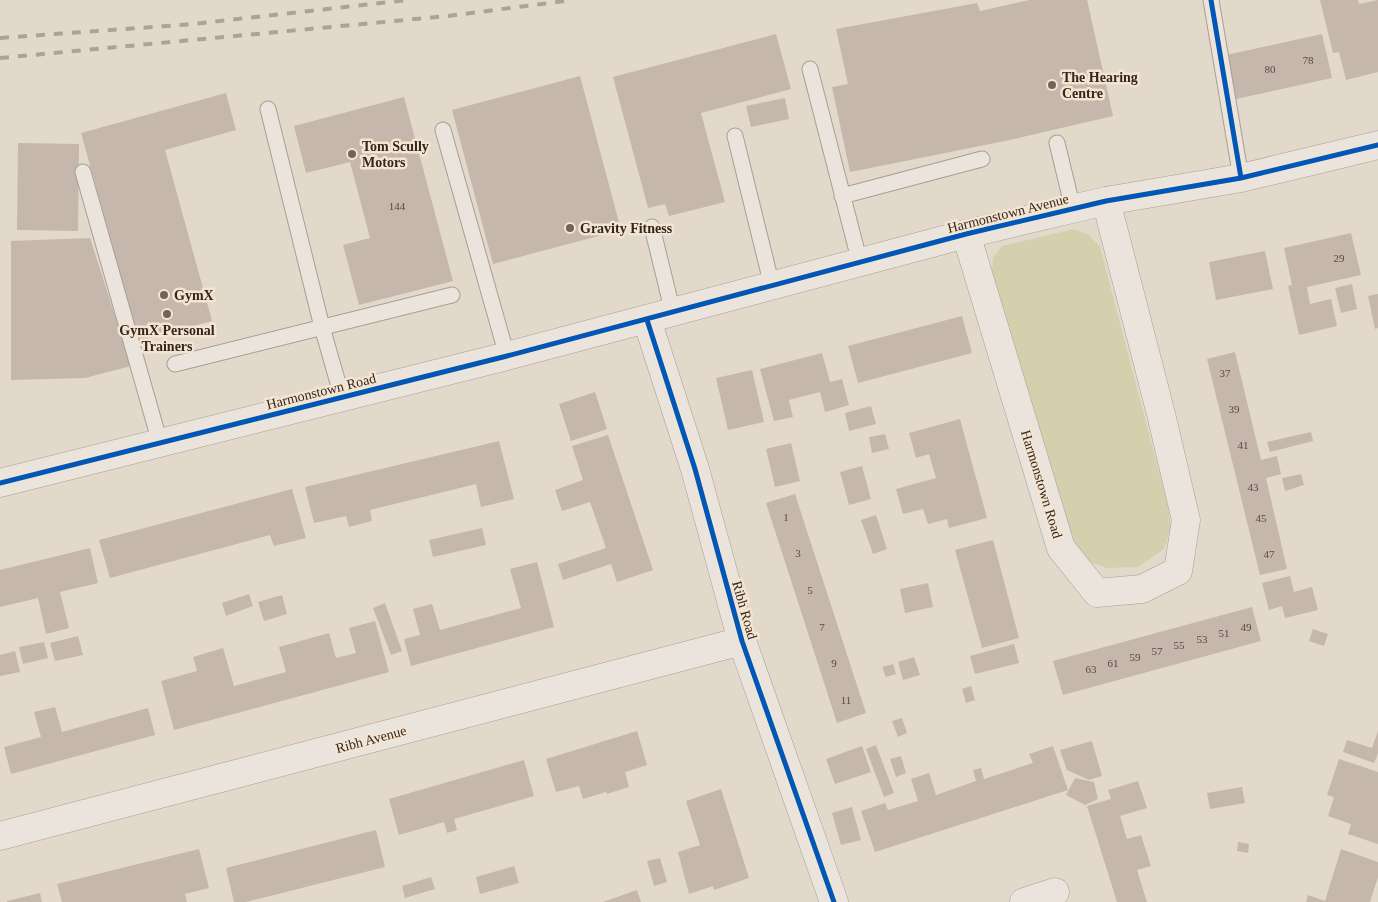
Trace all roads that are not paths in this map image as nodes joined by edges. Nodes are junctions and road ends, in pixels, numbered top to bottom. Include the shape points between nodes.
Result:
1 (1211, 0) edge
2 (810, 69) dead end
3 (268, 108) dead end
4 (442, 130) dead end
5 (735, 136) dead end
6 (1058, 143) dead end
7 (1378, 145) edge
8 (982, 159) dead end
9 (83, 172) dead end
10 (1241, 178) junction
11 (842, 196) junction
12 (1106, 201) junction
13 (1074, 209) junction
14 (652, 227) dead end
15 (966, 234) junction
16 (860, 263) junction
17 (772, 286) junction
18 (452, 294) dead end
19 (674, 313) junction
20 (647, 320) junction
21 (322, 327) junction
22 (507, 356) junction
23 (175, 364) dead end
24 (342, 397) junction
25 (160, 443) junction
26 (0, 483) edge
27 (742, 641) junction
28 (0, 836) edge
29 (1054, 892) dead end
30 (834, 902) edge
31 (1024, 902) edge

1 - 10 lane
2 - 11 lane
3 - 21 lane
4 - 22 lane
5 - 17 lane
6 - 13 lane
7 - 10 street, Harmonstown Avenue
8 - 11 lane
9 - 25 lane
10 - 12 street, Harmonstown Avenue
11 - 16 lane
12 - 13 street, Harmonstown Avenue
12 - 15 street, Harmonstown Road via 1186,520 1178,571 1142,589 1096,594 1061,548
13 - 15 street, Harmonstown Avenue
14 - 19 lane
15 - 16 street, Harmonstown Avenue
16 - 17 street, Harmonstown Avenue
17 - 19 street, Harmonstown Avenue
18 - 21 lane
19 - 20 street, Harmonstown Avenue
20 - 22 street, Harmonstown Road
20 - 27 street, Ribh Road via 695,469
21 - 23 lane
21 - 24 lane
22 - 24 street, Harmonstown Road
24 - 25 street, Harmonstown Road
25 - 26 street, Harmonstown Road
27 - 28 street, Ribh Avenue
27 - 30 street, Ribh Road
29 - 31 street

